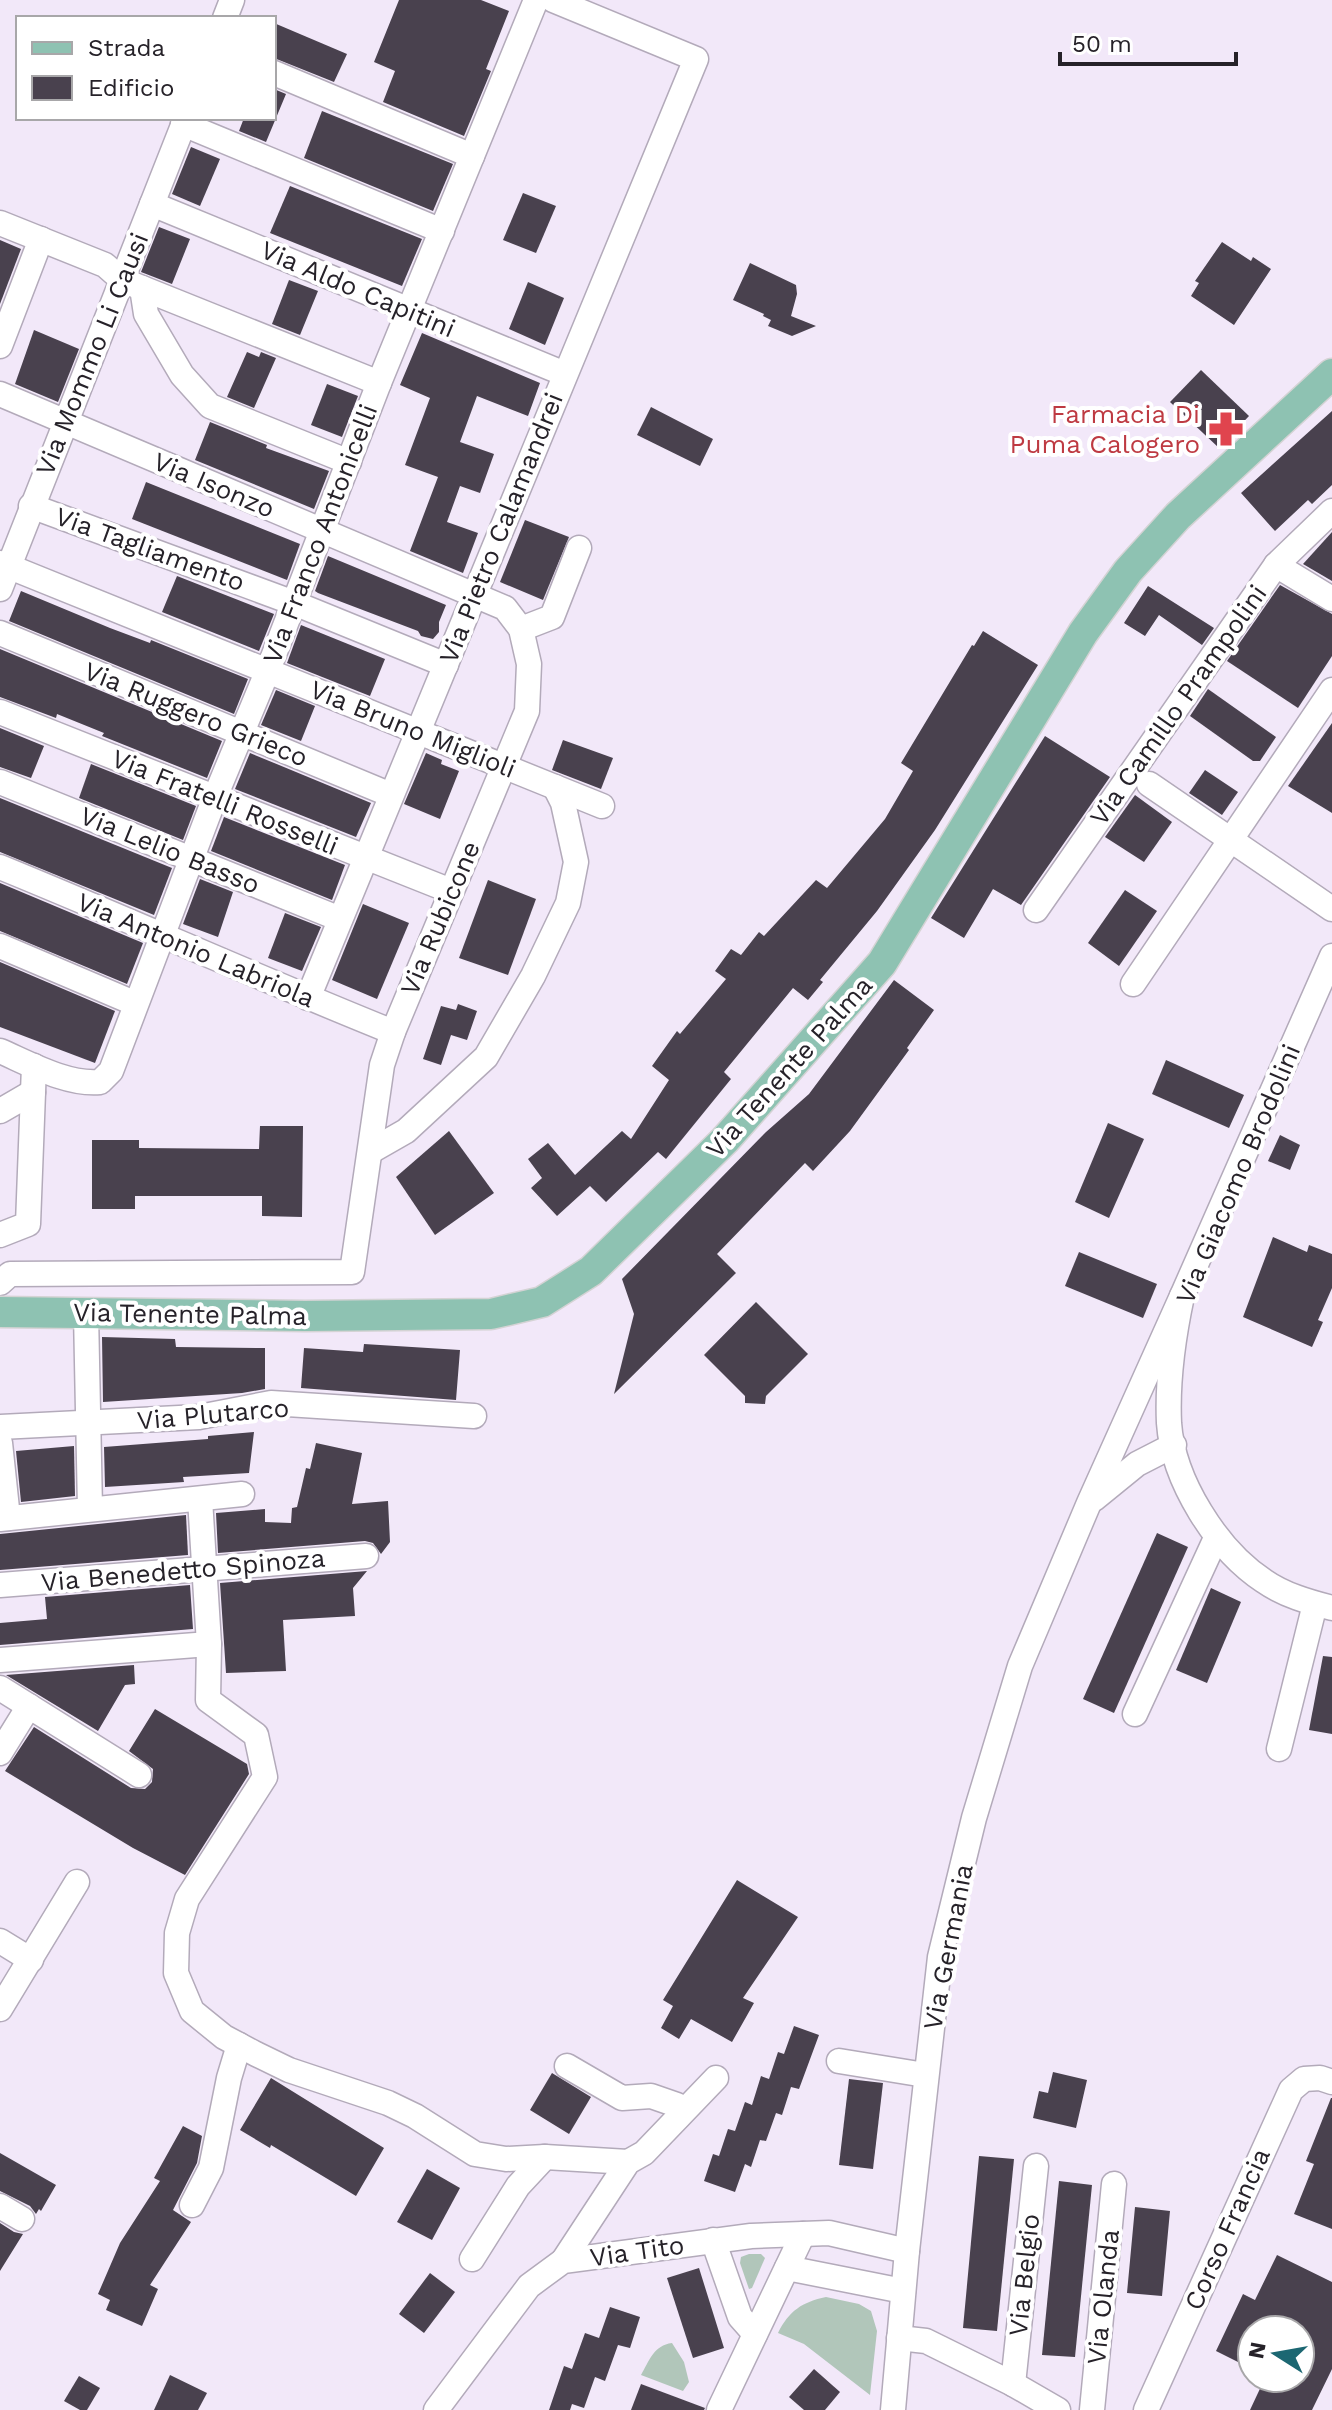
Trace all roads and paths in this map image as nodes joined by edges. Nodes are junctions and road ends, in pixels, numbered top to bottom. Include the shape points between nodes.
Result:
1 (536, 0) edge
2 (553, 0) edge
3 (276, 74) edge
4 (184, 121) edge
5 (472, 156) junction
6 (152, 204) junction
7 (0, 223) edge
8 (442, 231) junction
9 (41, 239) junction
10 (132, 284) junction
11 (409, 311) junction
12 (0, 344) edge
13 (565, 374) junction
14 (1332, 374) edge
15 (379, 383) junction
16 (0, 394) edge
17 (66, 421) junction
18 (349, 462) junction
19 (31, 506) junction
20 (1332, 511) edge
21 (323, 532) junction
22 (579, 548) dead end
23 (1276, 565) junction
24 (3, 573) edge
25 (473, 595) junction
26 (1332, 599) edge
27 (294, 603) junction
28 (521, 629) junction
29 (0, 633) edge
30 (446, 665) junction
31 (268, 670) junction
32 (1332, 690) edge
33 (0, 712) edge
34 (241, 732) junction
35 (417, 732) junction
36 (503, 767) junction
37 (0, 782) edge
38 (1149, 784) dead end
39 (555, 787) junction
40 (391, 795) junction
41 (215, 797) junction
42 (602, 806) dead end
43 (1229, 841) junction
44 (191, 858) junction
45 (365, 858) junction
46 (0, 867) edge
47 (451, 891) junction
48 (1332, 909) edge
49 (1036, 910) dead end
50 (340, 919) junction
51 (162, 933) junction
52 (0, 946) edge
53 (1332, 956) edge
54 (1133, 984) dead end
55 (308, 998) junction
56 (134, 1003) junction
57 (393, 1032) junction
58 (0, 1051) edge
59 (34, 1066) junction
60 (33, 1092) junction
61 (0, 1111) edge
62 (371, 1151) junction
63 (0, 1235) edge
64 (352, 1272) joint
65 (0, 1283) edge
66 (1182, 1296) junction
67 (0, 1312) edge
68 (86, 1313) junction
69 (1131, 1409) junction
70 (474, 1416) dead end
71 (89, 1424) junction
72 (0, 1427) edge
73 (1172, 1435) junction
74 (0, 1443) edge
75 (242, 1494) dead end
76 (200, 1499) junction
77 (1089, 1503) junction
78 (90, 1509) junction
79 (4, 1518) edge
80 (1216, 1538) junction
81 (366, 1556) dead end
82 (204, 1567) junction
83 (0, 1585) edge
84 (1323, 1606) edge
85 (209, 1644) junction
86 (0, 1660) edge
87 (0, 1688) edge
88 (29, 1706) junction
89 (1135, 1714) dead end
90 (1279, 1749) dead end
91 (0, 1753) edge
92 (139, 1775) dead end
93 (77, 1882) dead end
94 (0, 1941) edge
95 (31, 1960) junction
96 (0, 2009) edge
97 (239, 2045) junction
98 (839, 2061) dead end
99 (567, 2066) dead end
100 (925, 2075) junction
101 (716, 2078) dead end
102 (1332, 2082) edge
103 (678, 2117) junction
104 (545, 2157) junction
105 (628, 2162) junction
106 (1036, 2166) dead end
107 (1114, 2184) dead end
108 (192, 2205) dead end
109 (0, 2206) edge
110 (22, 2219) dead end
111 (803, 2234) junction
112 (713, 2240) junction
113 (907, 2251) junction
114 (472, 2259) dead end
115 (563, 2261) junction
116 (787, 2268) junction
117 (903, 2291) junction
118 (755, 2334) junction
119 (899, 2338) junction
120 (1013, 2384) junction
121 (436, 2410) edge
122 (719, 2410) edge
123 (893, 2410) edge
124 (1058, 2410) edge
125 (1092, 2410) edge
126 (1146, 2410) edge

1 - 5 street, Via Franco Antonicelli
2 - 13 street, Via Pietro Calamandrei via 696,59
3 - 5 street
4 - 6 street, Via Mommo Li Causi
4 - 8 street
5 - 8 street, Via Franco Antonicelli
6 - 10 street, Via Mommo Li Causi
6 - 11 street, Via Aldo Capitini
7 - 9 street
8 - 11 street, Via Franco Antonicelli
9 - 10 street via 105,265
9 - 12 street
10 - 15 street
10 - 17 street, Via Mommo Li Causi
10 - 18 street via 182,375 210,406
11 - 13 street, Via Aldo Capitini
11 - 15 street, Via Franco Antonicelli
13 - 25 street, Via Pietro Calamandrei
14 - 68 main road, Via Tenente Palma via 1178,516 1128,571 1083,633 882,963 725,1140 591,1271 542,1302 491,1314
15 - 18 street, Via Franco Antonicelli
16 - 17 street, Via Isonzo
17 - 19 street, Via Mommo Li Causi
17 - 21 street, Via Isonzo
18 - 21 street, Via Franco Antonicelli
19 - 24 street, Via Mommo Li Causi
19 - 27 street, Via Tagliamento
20 - 23 street, Via Camillo Prampolini
21 - 25 street, Via Isonzo
21 - 27 street, Via Franco Antonicelli
22 - 28 street via 552,617
23 - 26 street
23 - 49 street, Via Camillo Prampolini
24 - 31 street, Via Bruno Miglioli
25 - 28 street via 505,608
25 - 30 street, Via Pietro Calamandrei
27 - 30 street, Via Tagliamento
27 - 31 street, Via Franco Antonicelli
28 - 36 street, Via Rubicone via 529,664 527,711
29 - 34 street, Via Ruggero Grieco
30 - 35 street, Via Pietro Calamandrei
31 - 34 street, Via Franco Antonicelli
31 - 35 street, Via Bruno Miglioli
32 - 43 street
33 - 41 street, Via Fratelli Rosselli
34 - 40 street, Via Ruggero Grieco
34 - 41 street, Via Franco Antonicelli
35 - 36 street, Via Bruno Miglioli
35 - 40 street, Via Pietro Calamandrei
36 - 39 street, Via Bruno Miglioli
36 - 47 street, Via Rubicone
37 - 44 street, Via Lelio Basso
38 - 43 street
39 - 42 street, Via Bruno Miglioli
39 - 62 street via 576,862 568,903 533,976 486,1057 406,1131
40 - 45 street, Via Pietro Calamandrei
41 - 44 street, Via Franco Antonicelli
41 - 45 street, Via Fratelli Rosselli
43 - 48 street
43 - 54 street
44 - 50 street, Via Lelio Basso
44 - 51 street, Via Franco Antonicelli
45 - 47 street, Via Fratelli Rosselli
45 - 50 street, Via Pietro Calamandrei
46 - 51 street, Via Antonio Labriola
47 - 57 street, Via Rubicone
50 - 55 street, Via Pietro Calamandrei
51 - 55 street, Via Antonio Labriola
51 - 56 street, Via Franco Antonicelli
52 - 56 street
53 - 66 street, Via Giacomo Brodolini
55 - 57 street, Via Antonio Labriola
56 - 59 street, Via Franco Antonicelli via 111,1071 100,1082 87,1083
57 - 62 street, Via Rubicone via 382,1065
58 - 59 street
59 - 60 street
60 - 61 street
60 - 63 street via 28,1224
62 - 64 street, Via Rubicone
64 - 65 street, Via Tenente Palma via 10,1274
66 - 69 street, Via Germania
66 - 73 street, Via Giacomo Brodolini via 1170,1353
67 - 68 main road, Via Tenente Palma
68 - 71 street
69 - 73 street
69 - 77 street, Via Germania
70 - 71 street, Via Plutarco via 271,1403 199,1417
71 - 72 street, Via Plutarco
71 - 78 street
73 - 77 street
73 - 80 street, Via Giacomo Brodolini via 1185,1485
74 - 79 street
75 - 76 street
76 - 78 street
76 - 82 street
77 - 100 street, Via Germania via 1020,1666 974,1818 940,1957
78 - 79 street
80 - 84 street, Via Giacomo Brodolini via 1264,1581
80 - 89 street
81 - 82 street, Via Benedetto Spinoza
82 - 83 street, Via Benedetto Spinoza
82 - 85 street
84 - 90 street
85 - 86 street
85 - 97 street via 208,1700 256,1735 265,1777 187,1899 177,1933 176,1973 192,2011
87 - 88 street
88 - 91 street
88 - 92 street
93 - 95 street
94 - 95 street
95 - 96 street
97 - 104 street via 289,2070 388,2103 475,2154
97 - 108 street via 211,2168
98 - 100 street
99 - 103 street via 622,2098 651,2096 677,2105
100 - 113 street, Via Germania
101 - 103 street
102 - 126 street, Corso Francia via 1304,2079 1291,2090
103 - 105 street via 644,2153
104 - 105 street
104 - 114 street via 518,2186
105 - 115 street
106 - 120 street, Via Belgio
107 - 125 street, Via Olanda
109 - 110 street
111 - 112 street, Via Tito
111 - 113 street, Via Tito via 829,2233
111 - 116 street
112 - 115 street, Via Tito
112 - 118 street via 740,2317
113 - 117 street, Via Germania
115 - 121 street, Via Tito via 529,2286
116 - 117 street
116 - 118 street
117 - 119 street, Via Germania
118 - 122 street
119 - 120 street via 926,2341
119 - 123 street, Via Germania
120 - 124 street

